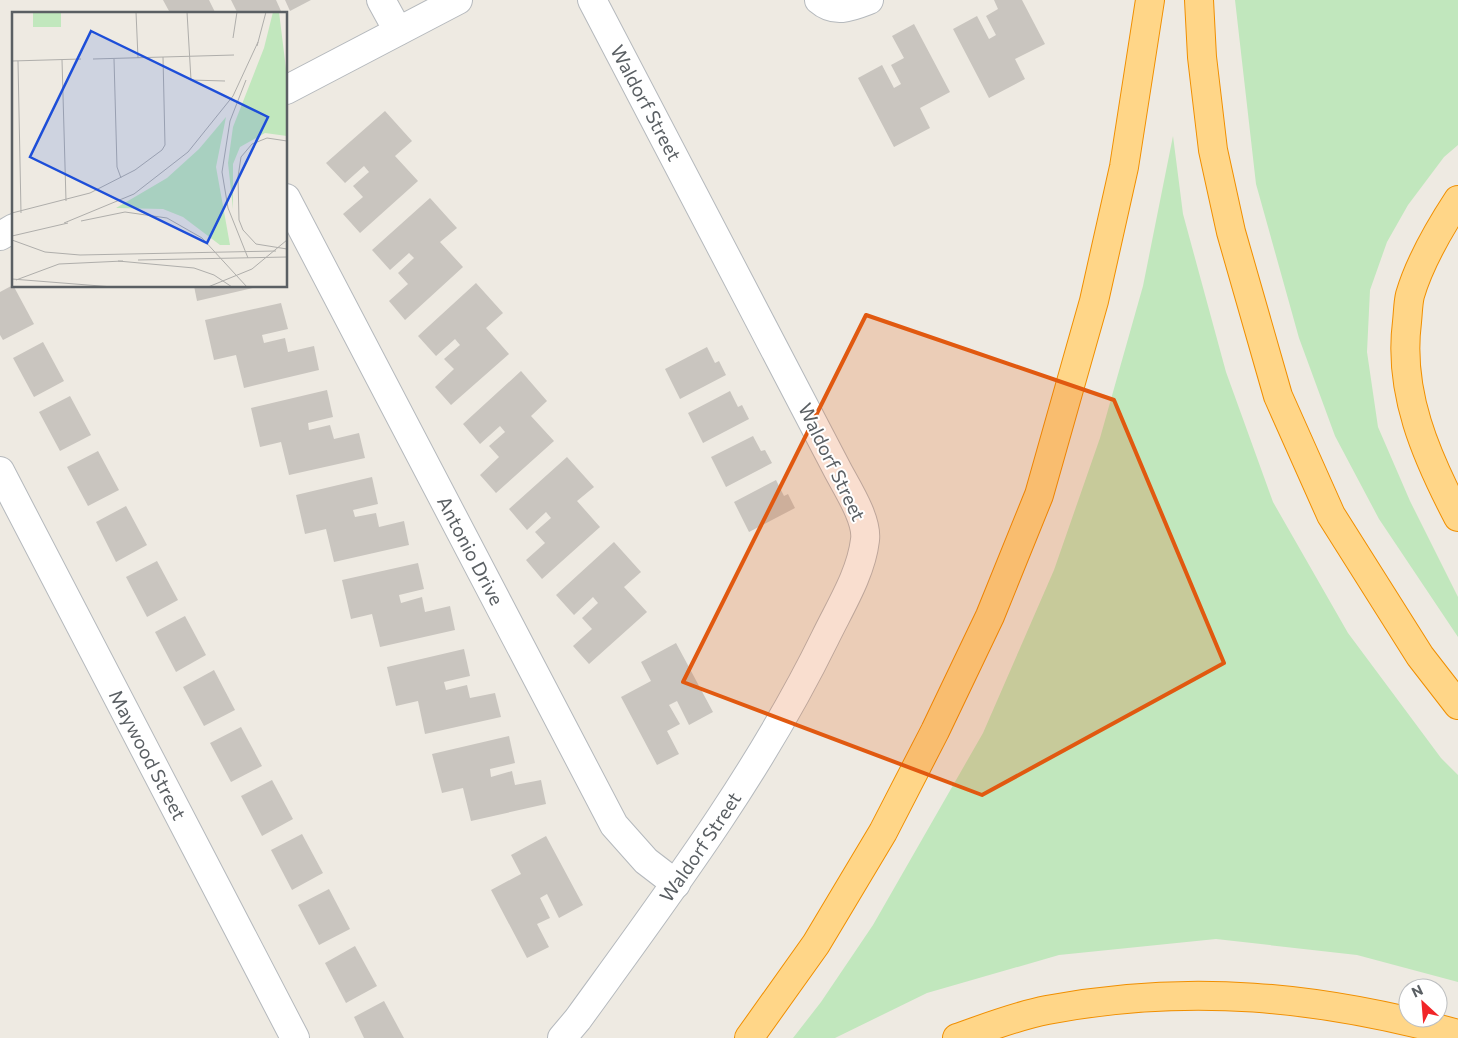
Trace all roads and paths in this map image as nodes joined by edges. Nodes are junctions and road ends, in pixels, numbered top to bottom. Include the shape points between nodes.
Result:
1 (381, 0) edge
2 (458, 0) edge
3 (592, 0) edge
4 (819, 0) edge
5 (869, 0) edge
6 (1150, 0) edge
7 (1199, 0) edge
8 (398, 31) junction
9 (288, 89) edge
10 (1458, 200) edge
11 (288, 202) edge
12 (12, 229) edge
13 (0, 236) edge
14 (0, 471) edge
15 (1458, 517) edge
16 (1458, 705) edge
17 (676, 884) junction
18 (1458, 1034) edge
19 (295, 1038) edge
20 (562, 1038) edge
21 (749, 1038) edge
22 (957, 1038) edge

1 - 8 street
2 - 8 street
3 - 17 street, Waldorf Street via 836,467 863,522 866,539 851,584 801,686 742,787
4 - 5 street via 842,10
6 - 21 highway via 1124,167 1094,301 1039,495 986,624 883,832 816,944
7 - 16 highway via 1213,150 1231,232 1278,396 1332,515 1420,656
8 - 9 street
10 - 15 highway via 1438,231 1410,296 1405,357 1407,389 1416,423
11 - 17 street, Antonio Drive via 614,825 646,861
12 - 13 street
14 - 19 street, Maywood Street
17 - 20 street, Waldorf Street
18 - 22 highway via 1320,1003 1190,994 1045,1010

